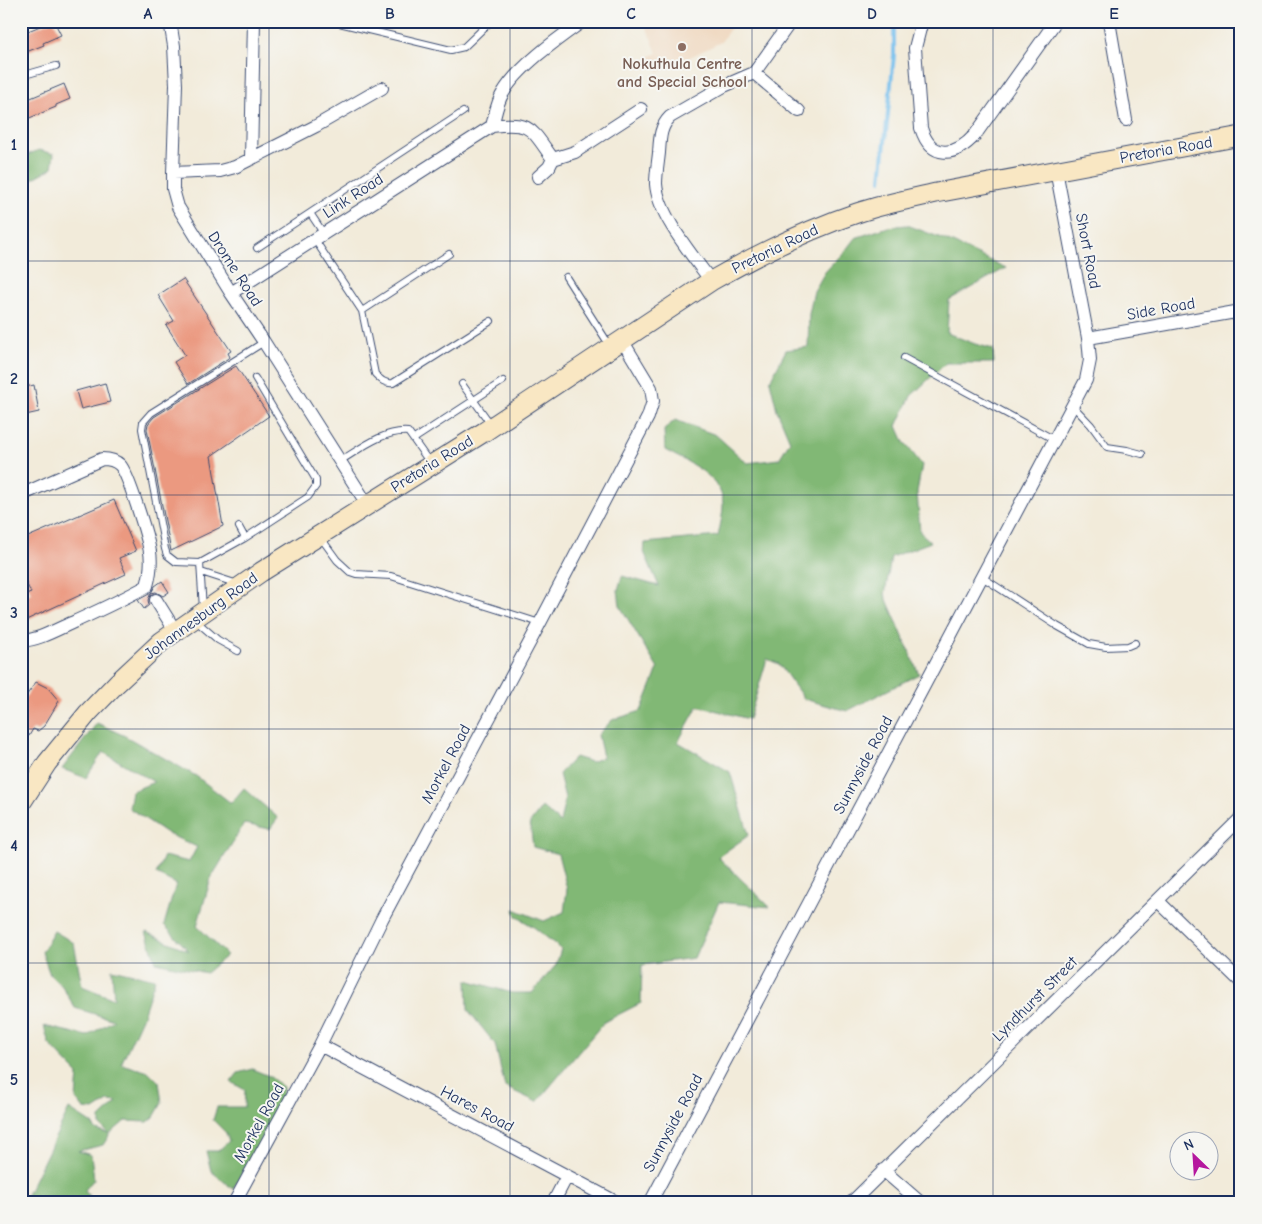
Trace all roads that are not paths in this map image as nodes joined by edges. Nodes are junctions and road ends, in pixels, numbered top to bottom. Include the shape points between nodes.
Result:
1 (170, 21) edge
2 (254, 21) edge
3 (331, 21) edge
4 (491, 21) edge
5 (791, 21) edge
6 (922, 21) edge
7 (1056, 21) edge
8 (1109, 21) edge
9 (580, 23) dead end
10 (56, 66) dead end
11 (754, 72) junction
12 (21, 76) edge
13 (382, 88) dead end
14 (641, 108) dead end
15 (799, 111) dead end
16 (463, 112) dead end
17 (1126, 120) dead end
18 (492, 126) junction
19 (1241, 136) edge
20 (251, 159) junction
21 (553, 159) junction
22 (1056, 170) junction
23 (172, 173) junction
24 (538, 177) dead end
25 (310, 213) junction
26 (320, 237) junction
27 (257, 248) dead end
28 (449, 254) dead end
29 (566, 277) dead end
30 (711, 282) junction
31 (231, 294) junction
32 (362, 311) junction
33 (1236, 312) edge
34 (490, 321) dead end
35 (1241, 324) edge
36 (1088, 338) junction
37 (264, 342) junction
38 (617, 344) junction
39 (904, 358) dead end
40 (255, 378) dead end
41 (503, 381) dead end
42 (462, 384) dead end
43 (474, 401) junction
44 (1073, 406) junction
45 (492, 426) junction
46 (414, 439) junction
47 (1054, 440) junction
48 (1142, 454) dead end
49 (340, 461) junction
50 (431, 465) junction
51 (21, 495) edge
52 (367, 504) junction
53 (240, 527) dead end
54 (319, 535) junction
55 (245, 538) junction
56 (200, 563) junction
57 (202, 572) junction
58 (982, 577) junction
59 (242, 586) junction
60 (150, 592) junction
61 (199, 616) junction
62 (540, 623) junction
63 (176, 632) junction
64 (21, 641) edge
65 (1136, 643) dead end
66 (238, 650) dead end
67 (23, 798) edge
68 (1241, 818) edge
69 (1158, 900) junction
70 (1241, 982) edge
71 (320, 1045) junction
72 (883, 1170) junction
73 (567, 1176) junction
74 (234, 1203) edge
75 (553, 1203) edge
76 (618, 1203) edge
77 (650, 1203) edge
78 (851, 1203) edge
79 (921, 1203) edge

1 - 23 street, Drome Road via 176,85
2 - 20 street
3 - 4 lane via 451,50 464,47
5 - 11 street
6 - 7 street via 915,48 921,128 928,145 945,152 962,147 975,135
8 - 17 street
9 - 18 street via 532,60 512,81 502,94
10 - 12 lane
11 - 15 street
11 - 30 street via 670,117 661,130 656,185 658,197 669,220
13 - 20 street
14 - 21 street via 574,152
16 - 25 lane
18 - 21 street via 520,124 532,130
18 - 26 street, Link Road
19 - 22 main road, Pretoria Road
20 - 23 street via 220,171
21 - 24 street
22 - 30 main road, Pretoria Road via 936,193 859,212 770,248
22 - 36 street, Short Road
23 - 31 street, Drome Road via 175,198 182,215
25 - 26 lane
25 - 27 lane
26 - 31 street, Link Road
26 - 32 lane
28 - 32 lane
29 - 38 lane
30 - 38 main road, Pretoria Road
31 - 37 street, Drome Road
32 - 34 lane via 375,374 388,384
33 - 35 lane
33 - 36 street, Side Road
36 - 44 street, Sunnyside Road via 1090,368
37 - 49 street, Drome Road
37 - 56 lane via 151,413 143,422 165,548 176,562
38 - 45 main road, Pretoria Road
38 - 62 street, Morkel Road via 650,388 653,396 651,407
39 - 47 lane
40 - 55 lane via 316,480 316,486 308,497
41 - 43 lane
42 - 43 lane
43 - 45 lane
43 - 46 lane
44 - 47 street, Sunnyside Road
44 - 48 lane via 1107,447
45 - 50 main road, Pretoria Road
46 - 49 lane via 408,432 390,433
46 - 50 lane
47 - 58 street, Sunnyside Road
49 - 52 street, Drome Road
50 - 52 main road, Pretoria Road
51 - 60 street via 102,460 110,459 119,464 141,518 150,551
52 - 54 main road, Johannesburg Road
53 - 55 lane
54 - 59 main road, Johannesburg Road
54 - 62 lane via 350,572 391,576
55 - 56 lane
56 - 57 lane
57 - 59 lane
57 - 61 lane
58 - 65 lane via 1089,644 1106,647
58 - 77 street, Sunnyside Road
59 - 61 main road, Johannesburg Road
60 - 63 street
60 - 64 street via 128,596 66,626
61 - 63 main road, Johannesburg Road
61 - 66 lane via 218,640
62 - 71 street, Morkel Road via 382,919
63 - 67 main road, Johannesburg Road via 146,656 88,713
68 - 69 street, Lyndhurst Street
69 - 70 street
69 - 72 street, Lyndhurst Street
71 - 73 street, Hares Road
71 - 74 street, Morkel Road
72 - 78 street, Lyndhurst Street
72 - 79 street
73 - 75 street
73 - 76 street, Hares Road

